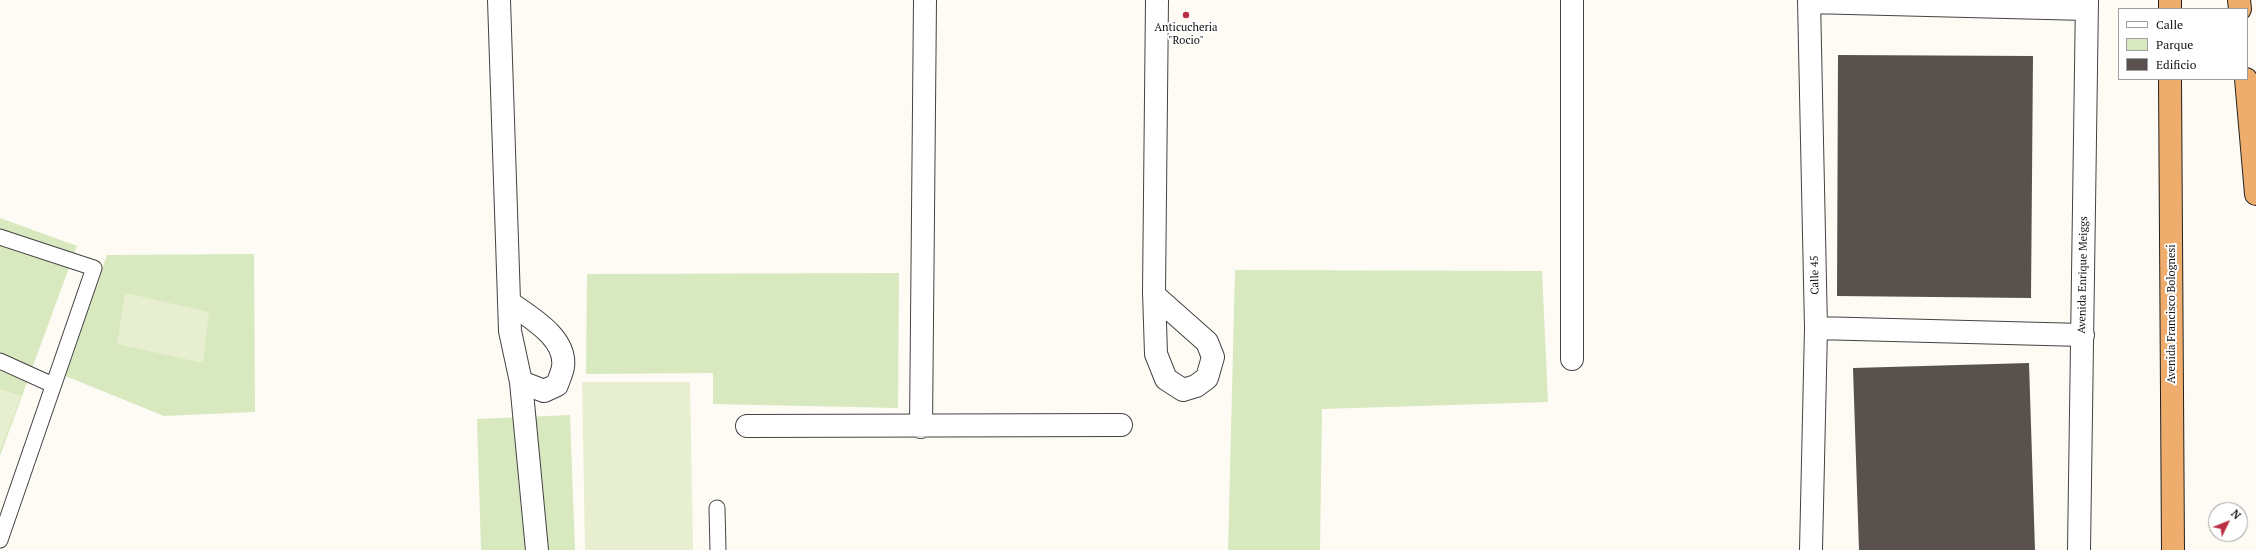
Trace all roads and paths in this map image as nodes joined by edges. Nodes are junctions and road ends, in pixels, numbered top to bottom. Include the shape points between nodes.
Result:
1 (499, 0) edge
2 (925, 0) edge
3 (1157, 0) edge
4 (1572, 0) edge
5 (1809, 1) edge
6 (2086, 4) edge
7 (2170, 80) edge
8 (2246, 80) edge
9 (2256, 194) edge
10 (0, 238) edge
11 (1154, 295) dead end
12 (509, 302) junction
13 (1816, 328) junction
14 (2083, 335) junction
15 (1572, 359) dead end
16 (0, 361) edge
17 (521, 382) junction
18 (53, 385) junction
19 (747, 426) dead end
20 (921, 426) junction
21 (1121, 426) dead end
22 (718, 508) dead end
23 (0, 540) edge
24 (537, 550) edge
25 (718, 550) edge
26 (1811, 550) edge
27 (2079, 550) edge
28 (2173, 550) edge

1 - 12 street
2 - 20 street
3 - 11 street
4 - 15 street
5 - 6 street
5 - 13 street, Calle 45
6 - 14 street, Avenida Enrique Meiggs
7 - 28 highway, Avenida Francisco Bolognesi
8 - 9 highway
10 - 18 lane via 94,268
12 - 17 street via 510,331
12 - 17 street via 544,328 559,346 563,366 557,385 544,391
13 - 14 street
13 - 26 street, Calle 45
14 - 27 street, Avenida Enrique Meiggs
16 - 18 lane
17 - 24 street
18 - 23 lane
19 - 20 street
20 - 21 street
22 - 25 lane

